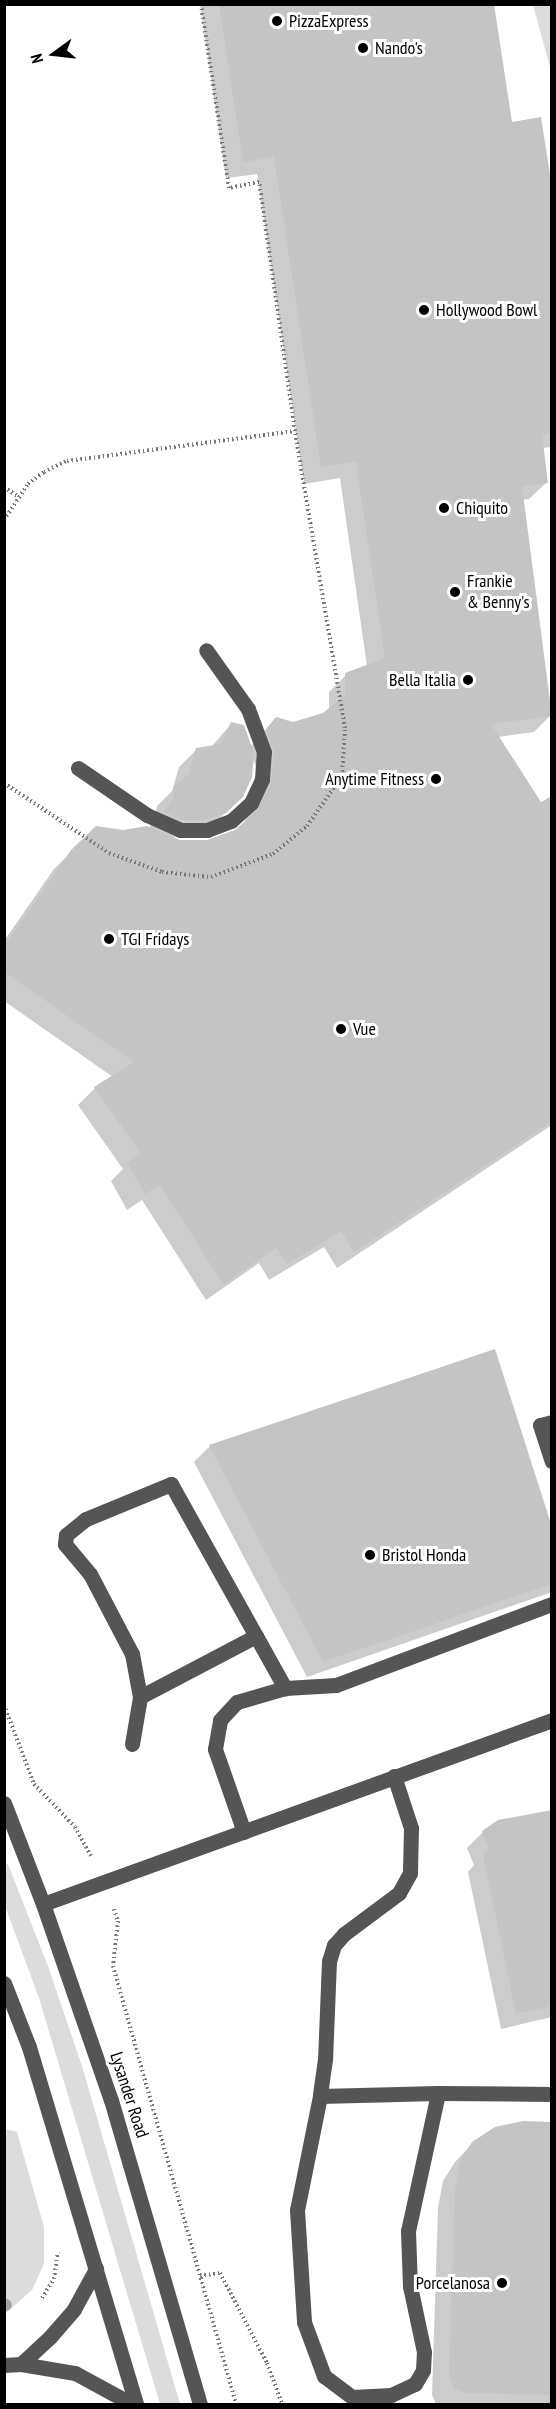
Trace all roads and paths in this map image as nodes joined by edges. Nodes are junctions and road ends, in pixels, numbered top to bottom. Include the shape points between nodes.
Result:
1 (201, 4) edge
2 (4, 487) edge
3 (19, 497) junction
4 (4, 520) edge
5 (206, 650) dead end
6 (78, 768) dead end
7 (552, 1422) edge
8 (552, 1461) edge
9 (552, 1604) edge
10 (256, 1636) junction
11 (285, 1688) junction
12 (140, 1697) junction
13 (4, 1705) edge
14 (552, 1720) edge
15 (132, 1744) dead end
16 (394, 1776) junction
17 (4, 1803) edge
18 (244, 1832) junction
19 (105, 1882) junction
20 (44, 1904) junction
21 (4, 1983) edge
22 (438, 2093) junction
23 (552, 2094) edge
24 (320, 2096) junction
25 (60, 2242) dead end
26 (96, 2269) junction
27 (200, 2276) junction
28 (37, 2306) dead end
29 (21, 2364) junction
30 (4, 2365) edge
31 (134, 2404) edge
32 (200, 2404) edge
33 (237, 2404) edge
34 (282, 2404) edge

1 - 3 path via 229,188 259,182 295,431 67,461 28,484
2 - 3 path
3 - 4 path
5 - 6 street via 248,709 264,752 262,779 251,803 231,821 207,830 180,830 147,815
7 - 8 street via 540,1425
9 - 11 street via 336,1685
10 - 11 street
10 - 12 street
10 - 12 street via 171,1484 86,1519 66,1535 65,1544 90,1574 132,1654
11 - 18 street via 237,1702 220,1720 215,1749
12 - 15 street
13 - 19 path via 34,1784 75,1827
14 - 16 street
16 - 18 street
16 - 24 street via 411,1828 410,1873 399,1893 334,1945 329,1961 326,2059
17 - 20 street, Lysander Road
18 - 19 street
19 - 20 street
19 - 27 path via 118,1921 113,1966
20 - 32 street, Lysander Road via 111,2100
21 - 26 street via 29,2048
22 - 23 street
22 - 24 street
22 - 24 street via 408,2231 410,2286 424,2352 423,2370 415,2384 391,2395 352,2397 324,2376 304,2322 297,2210
25 - 28 path via 54,2279
26 - 29 street via 74,2309
26 - 31 street
27 - 33 path
27 - 34 path via 220,2273 267,2363
29 - 30 street
29 - 31 street via 75,2373

